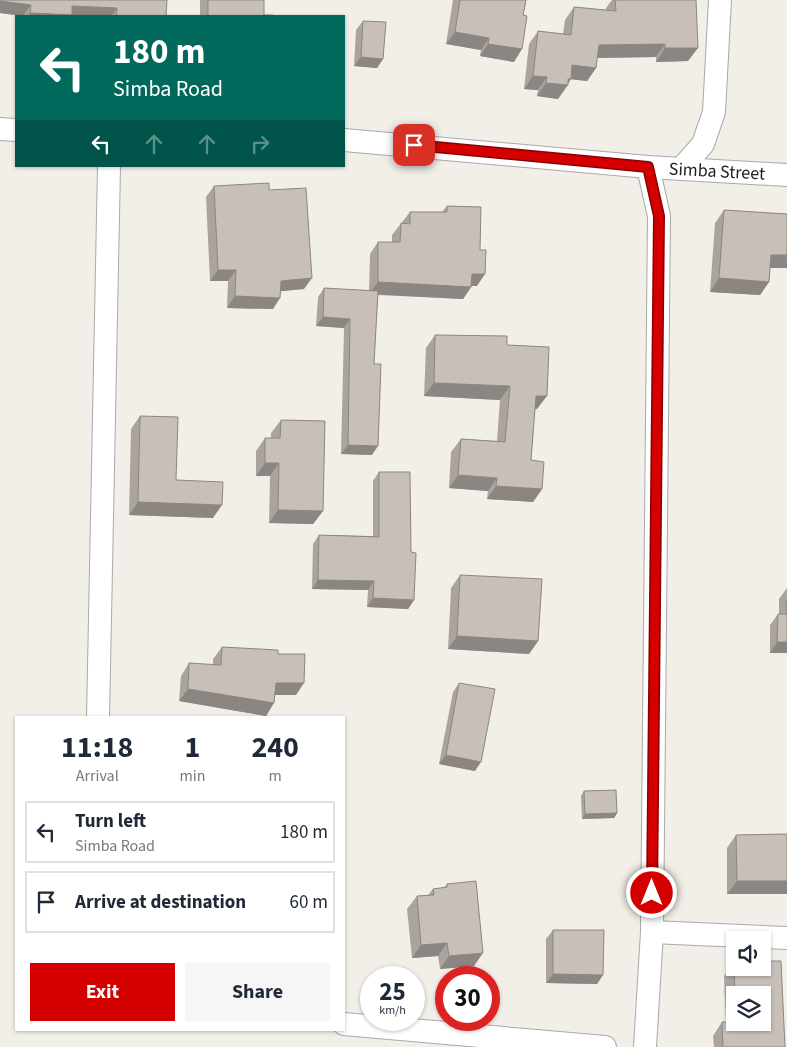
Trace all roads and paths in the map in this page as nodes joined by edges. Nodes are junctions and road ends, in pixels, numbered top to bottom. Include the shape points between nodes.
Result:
1 (720, 0) edge
2 (0, 129) edge
3 (15, 130) edge
4 (345, 140) edge
5 (109, 167) edge
6 (648, 167) junction
7 (682, 169) junction
8 (787, 175) edge
9 (98, 716) edge
10 (652, 932) junction
11 (787, 938) edge
12 (345, 1024) edge
13 (605, 1047) edge
14 (645, 1047) edge

1 - 7 street via 714,112 703,144
2 - 3 street
4 - 6 street, Simba Street
5 - 9 street
6 - 7 street, Simba Street
6 - 10 street via 659,216
7 - 8 street, Simba Street
10 - 11 street
10 - 14 street
12 - 13 street

